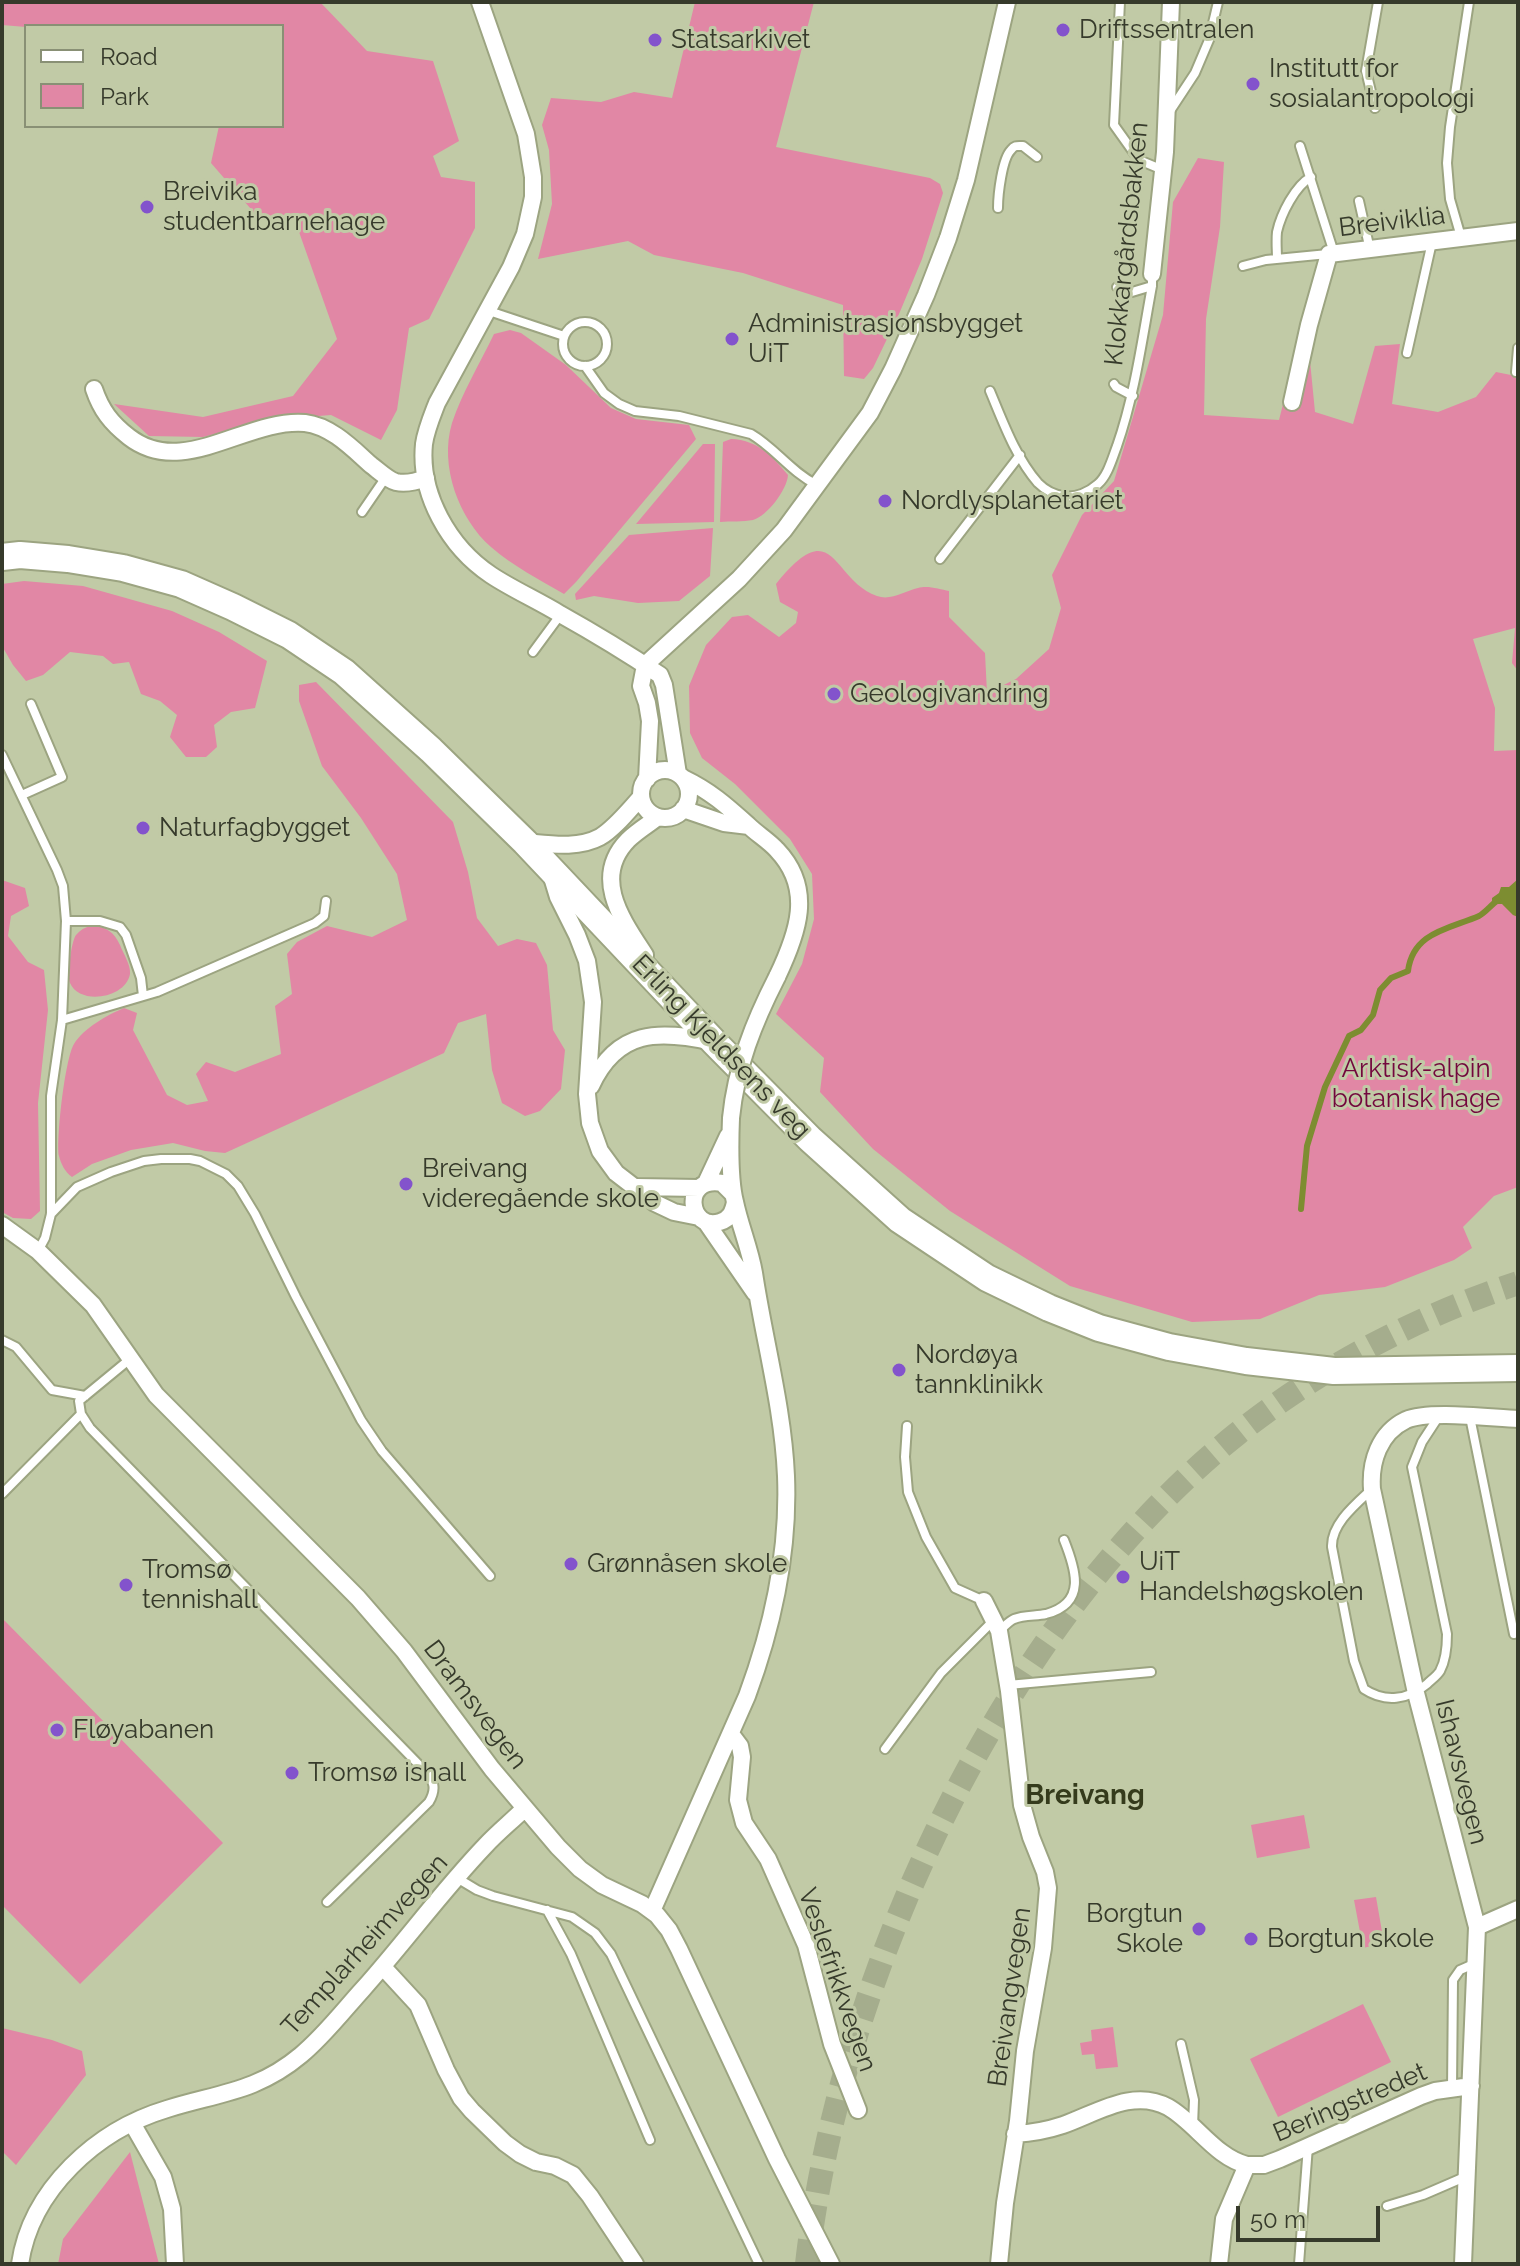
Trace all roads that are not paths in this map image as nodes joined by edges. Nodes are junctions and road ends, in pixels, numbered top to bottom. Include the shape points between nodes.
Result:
1 (480, 2) edge
2 (1007, 2) edge
3 (1120, 2) edge
4 (1171, 2) edge
5 (1218, 2) edge
6 (1378, 2) edge
7 (1469, 2) edge
8 (1375, 108) dead end
9 (1166, 119) junction
10 (1300, 146) dead end
11 (1037, 157) dead end
12 (1163, 170) junction
13 (1311, 177) junction
14 (1359, 201) dead end
15 (998, 208) dead end
16 (1518, 231) edge
17 (1461, 238) junction
18 (1432, 242) junction
19 (1370, 250) junction
20 (1332, 254) junction
21 (1277, 259) junction
22 (1243, 266) dead end
23 (1152, 280) junction
24 (1117, 287) dead end
25 (489, 311) junction
26 (564, 336) junction
27 (1518, 348) edge
28 (1407, 353) dead end
29 (585, 366) junction
30 (1516, 372) edge
31 (1114, 384) dead end
32 (94, 389) dead end
33 (990, 391) dead end
34 (1133, 396) junction
35 (1292, 402) dead end
36 (1020, 455) junction
37 (387, 476) junction
38 (426, 478) junction
39 (817, 485) junction
40 (362, 512) dead end
41 (2, 557) edge
42 (940, 559) dead end
43 (561, 614) junction
44 (533, 652) dead end
45 (645, 665) junction
46 (31, 704) dead end
47 (2, 755) edge
48 (680, 776) junction
49 (647, 779) junction
50 (22, 795) junction
51 (641, 797) junction
52 (683, 809) junction
53 (658, 817) junction
54 (749, 826) junction
55 (525, 842) junction
56 (548, 865) junction
57 (326, 901) dead end
58 (66, 921) junction
59 (669, 994) junction
60 (143, 996) junction
61 (62, 1020) junction
62 (714, 1042) junction
63 (587, 1094) junction
64 (731, 1124) junction
65 (702, 1186) junction
66 (637, 1187) junction
67 (734, 1198) junction
68 (51, 1214) junction
69 (703, 1220) junction
70 (2, 1225) edge
71 (38, 1251) junction
72 (756, 1296) junction
73 (2, 1340) edge
74 (130, 1359) junction
75 (1518, 1368) edge
76 (85, 1396) junction
77 (81, 1414) junction
78 (1439, 1416) junction
79 (1470, 1417) junction
80 (1518, 1419) edge
81 (907, 1426) dead end
82 (1372, 1489) junction
83 (2, 1494) edge
84 (1064, 1540) dead end
85 (490, 1576) dead end
86 (984, 1601) joint
87 (996, 1626) junction
88 (1514, 1634) dead end
89 (1151, 1672) dead end
90 (1008, 1685) junction
91 (1416, 1693) junction
92 (731, 1734) junction
93 (885, 1749) dead end
94 (525, 1808) junction
95 (457, 1878) junction
96 (327, 1902) dead end
97 (1518, 1909) edge
98 (547, 1910) junction
99 (652, 1911) junction
100 (1477, 1927) junction
101 (1476, 1962) junction
102 (383, 1967) junction
103 (1181, 2044) dead end
104 (1471, 2086) junction
105 (1452, 2089) junction
106 (858, 2110) dead end
107 (132, 2123) junction
108 (1193, 2127) junction
109 (1015, 2134) junction
110 (650, 2140) dead end
111 (1308, 2146) junction
112 (1247, 2165) junction
113 (1467, 2176) junction
114 (1387, 2206) dead end
115 (20, 2264) edge
116 (175, 2264) edge
117 (635, 2264) edge
118 (759, 2264) edge
119 (831, 2264) edge
120 (999, 2264) edge
121 (1219, 2264) edge
122 (1299, 2264) edge
123 (1463, 2264) edge

1 - 25 street via 526,134 533,177 525,234
2 - 39 street via 966,180 926,295 870,413
3 - 12 lane via 1114,125 1139,160
4 - 9 street, Klokkargårdsbakken
5 - 9 lane via 1195,73
6 - 8 lane via 1366,71
7 - 17 lane via 1447,163
9 - 12 street, Klokkargårdsbakken
10 - 13 lane
11 - 15 lane via 1023,146 1008,152
12 - 23 street, Klokkargårdsbakken
13 - 20 lane
13 - 21 lane via 1285,211 1277,233
14 - 19 lane
16 - 17 street, Breiviklia
17 - 18 street, Breiviklia
18 - 19 street, Breiviklia
18 - 28 lane
19 - 20 street, Breiviklia
20 - 21 lane
20 - 35 street, Breiviklia
21 - 22 lane
23 - 24 lane via 1132,292
23 - 34 lane, Klokkargårdsbakken
25 - 26 lane
25 - 38 street via 429,422
26 - 29 lane via 567,357
26 - 29 lane via 582,323 595,325 605,335 604,356
27 - 30 lane
29 - 39 lane via 619,404 751,434
31 - 34 lane
32 - 37 street via 113,424 156,451 187,451 275,426 313,424
33 - 36 lane
34 - 36 lane, Klokkargårdsbakken via 1099,484 1084,493 1053,495
36 - 42 lane
37 - 38 street via 396,482
37 - 40 lane
38 - 43 street via 438,515 465,554
39 - 45 street via 756,562
41 - 55 highway, Erling Kjeldsens veg via 123,568 181,584 289,635 344,672
43 - 44 lane
43 - 45 street
45 - 48 street via 664,685
45 - 49 street via 641,686 650,721
46 - 50 lane via 62,777
47 - 50 lane
48 - 49 street via 665,770
48 - 52 street via 689,797
48 - 54 street via 713,794
49 - 51 street
50 - 58 lane via 63,886
51 - 53 street
51 - 55 street via 601,836 586,842
52 - 53 street via 672,817
52 - 54 street
53 - 59 street via 627,841 610,883 622,919
54 - 64 street, bridge via 792,870 800,914 791,947 744,1049
55 - 56 highway, Erling Kjeldsens veg
56 - 59 highway, Erling Kjeldsens veg
56 - 63 street via 587,961 593,1002
57 - 60 lane via 324,916 315,923
58 - 60 lane via 120,927
58 - 61 lane
59 - 62 highway, Erling Kjeldsens veg
60 - 61 lane
61 - 68 lane via 51,1096
62 - 63 street via 669,1034 638,1039 605,1060
62 - 75 highway, Erling Kjeldsens veg via 900,1220 987,1278 1049,1308 1169,1347 1246,1361 1334,1371
63 - 66 street via 600,1151 616,1173
64 - 65 street
64 - 67 street
65 - 66 street
65 - 67 street via 722,1183
65 - 69 street via 693,1203
66 - 69 street via 655,1203
67 - 69 street via 729,1217 722,1222
67 - 72 street
68 - 71 lane
68 - 85 lane via 77,1187 144,1161 190,1159 226,1174 255,1214 361,1420
69 - 72 street
70 - 71 street, Dramsvegen
71 - 74 street, Dramsvegen via 93,1305
72 - 92 street via 775,1388 786,1512 767,1640
73 - 76 lane via 16,1347 52,1390
74 - 76 lane
74 - 94 street, Dramsvegen via 156,1395 358,1598
76 - 77 lane via 79,1401
77 - 83 lane
77 - 96 lane via 432,1779 435,1788 429,1802
78 - 79 street, Ishavsvegen
78 - 82 street, Ishavsvegen via 1405,1421 1392,1431 1375,1455
78 - 91 lane via 1412,1467 1447,1652 1440,1672
79 - 80 street, Ishavsvegen
79 - 88 lane
81 - 86 lane via 908,1492 926,1537 955,1588
82 - 91 street, Ishavsvegen
82 - 91 lane via 1332,1538 1354,1661 1364,1689 1374,1696 1398,1699
84 - 87 lane via 1075,1567 1074,1591 1067,1603 1057,1611
86 - 87 street, Breivangvegen
87 - 90 street, Breivangvegen
87 - 93 lane via 941,1673
89 - 90 lane
90 - 109 street, Breivangvegen via 1022,1805 1048,1888
91 - 100 street, Ishavsvegen
92 - 99 street
92 - 106 street, Veslefrikkvegen via 742,1757 738,1800 744,1823 768,1859 806,1945 832,2044
94 - 95 street, Templarheimvegen
94 - 99 street, Dramsvegen via 580,1869
95 - 98 lane via 493,1896
95 - 102 street, Templarheimvegen
97 - 100 street
98 - 110 lane
98 - 118 lane via 572,1917 595,1933 611,1954
99 - 119 street, Dramsvegen via 679,1949
100 - 101 street, Ishavsvegen
101 - 104 street, Ishavsvegen
101 - 105 lane via 1453,1980
102 - 107 street, Templarheimvegen via 301,2055 265,2080
102 - 117 street via 418,2005 446,2070 472,2111 520,2154 573,2175
103 - 108 lane via 1194,2100
104 - 105 street, Beringstredet
104 - 113 street, Ishavsvegen
105 - 111 street, Beringstredet via 1406,2101
107 - 115 street, Templarheimvegen via 98,2142 64,2174 28,2235
107 - 116 street via 158,2165 169,2197
108 - 109 street, Beringstredet via 1166,2106 1140,2099 1053,2128
108 - 112 street, Beringstredet
109 - 120 street, Breivangvegen
111 - 112 street, Beringstredet via 1264,2165
111 - 122 lane
112 - 121 street, Beringstredet via 1224,2219
113 - 114 lane
113 - 123 street, Ishavsvegen

